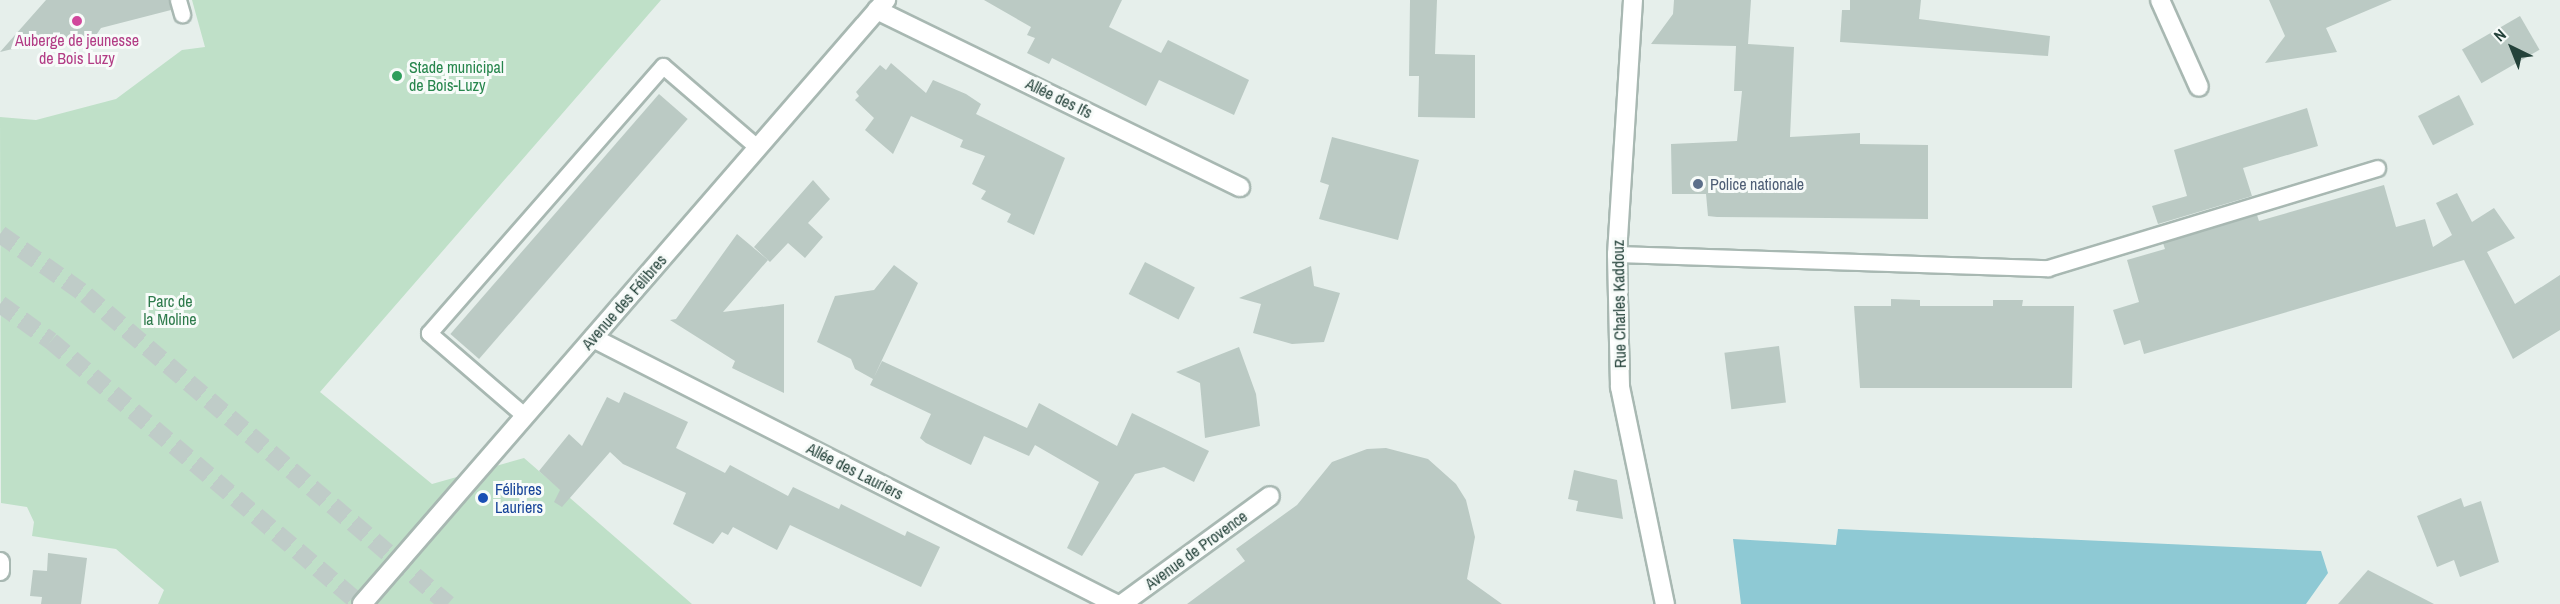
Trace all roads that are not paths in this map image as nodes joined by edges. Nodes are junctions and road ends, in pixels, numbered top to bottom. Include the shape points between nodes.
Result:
1 (1633, 0) edge
2 (2160, 0) edge
3 (881, 5) edge
4 (2199, 87) dead end
5 (757, 147) junction
6 (2377, 168) dead end
7 (1240, 187) dead end
8 (1617, 254) junction
9 (593, 338) junction
10 (525, 416) junction
11 (1270, 496) dead end
12 (362, 604) edge
13 (1116, 604) edge
14 (1122, 604) edge
15 (1665, 604) edge

1 - 8 street, Rue Charles Kaddouz
2 - 4 street
3 - 5 street, Avenue des Félibres
3 - 7 street, Allée des Ifs
5 - 9 street, Avenue des Félibres
5 - 10 lane via 663,66 429,333
6 - 8 lane via 2048,268
8 - 15 street, Rue Charles Kaddouz via 1620,387
9 - 10 street, Avenue des Félibres
9 - 13 street, Allée des Lauriers
10 - 12 street, Avenue des Félibres
11 - 14 street, Avenue de Provence

